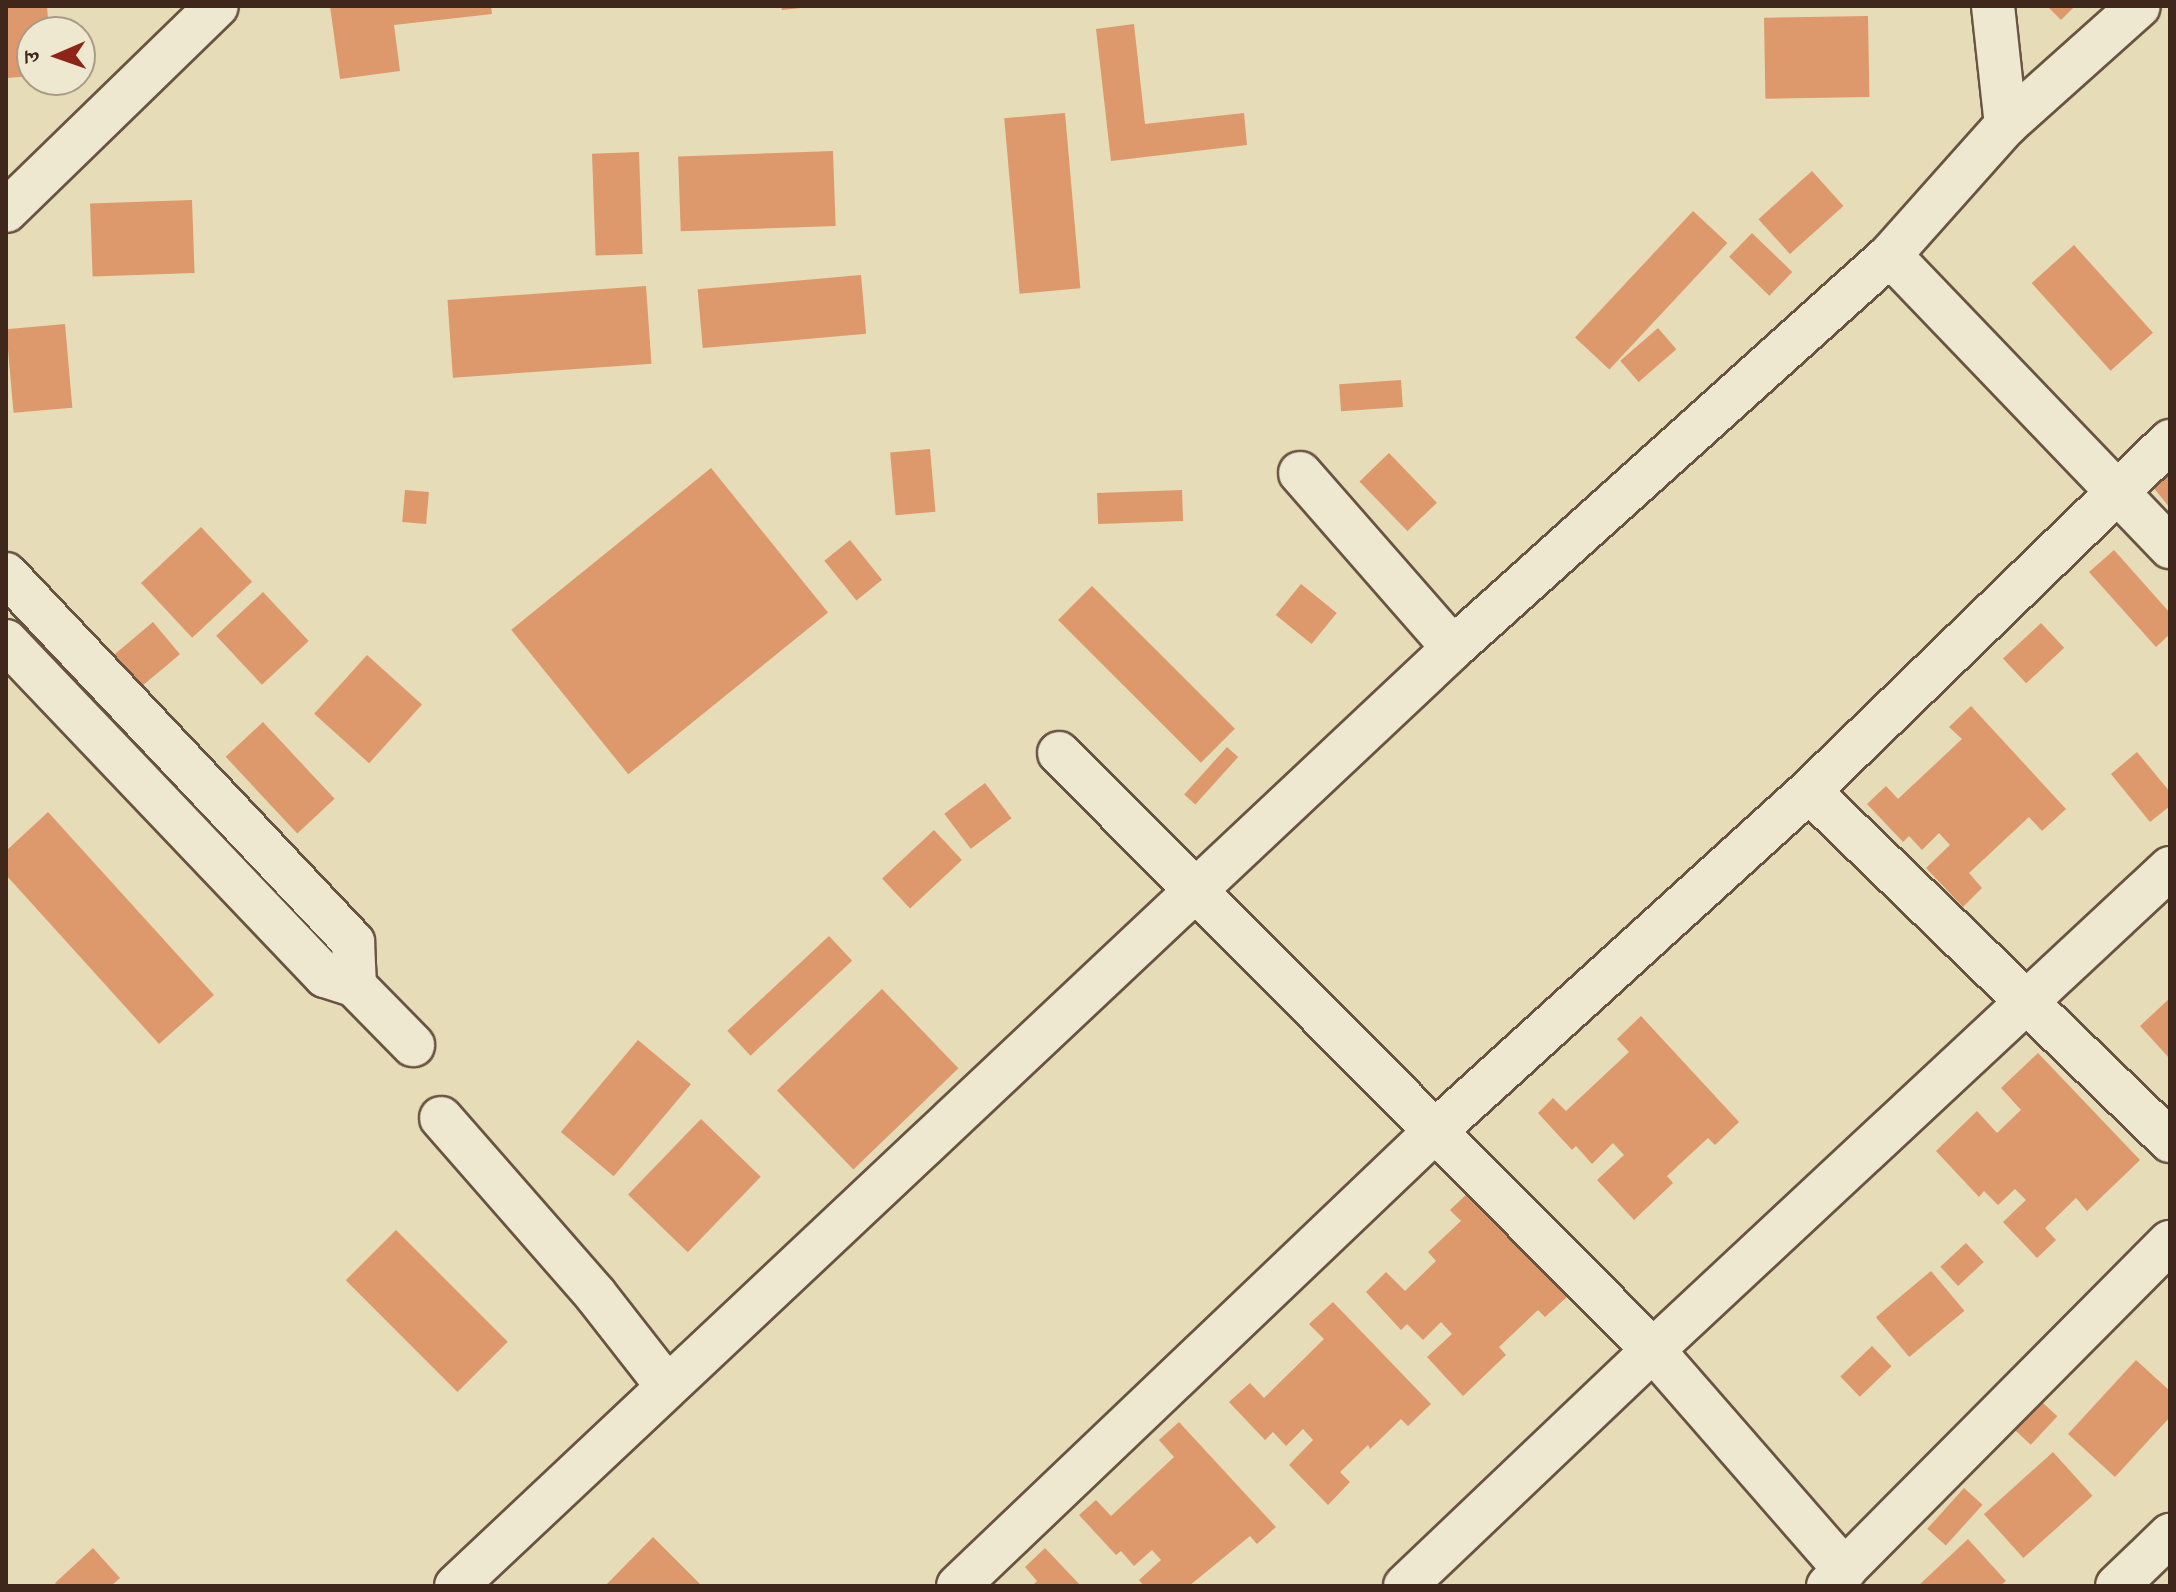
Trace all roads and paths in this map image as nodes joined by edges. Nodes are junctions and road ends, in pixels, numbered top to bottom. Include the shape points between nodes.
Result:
1 (217, 6) edge
2 (1993, 6) edge
3 (2139, 6) edge
4 (2006, 125) junction
5 (6, 211) edge
6 (1890, 255) junction
7 (2170, 441) edge
8 (1300, 473) dead end
9 (2115, 492) junction
10 (2170, 547) edge
11 (6, 574) edge
12 (6, 641) edge
13 (1453, 648) junction
14 (1059, 753) dead end
15 (1809, 791) junction
16 (2170, 868) edge
17 (1197, 892) junction
18 (355, 986) junction
19 (2024, 1002) junction
20 (413, 1045) dead end
21 (441, 1118) dead end
22 (1434, 1132) junction
23 (2170, 1141) edge
24 (2162, 1267) edge
25 (1653, 1350) junction
26 (667, 1386) junction
27 (2170, 1535) edge
28 (1837, 1578) edge
29 (456, 1586) edge
30 (958, 1586) edge
31 (1405, 1586) edge
32 (2117, 1586) edge

1 - 5 street
2 - 4 street
3 - 4 street
4 - 6 street
6 - 9 street
6 - 13 street
7 - 9 street
8 - 13 street
9 - 10 street
9 - 15 street
11 - 18 street via 353,942
12 - 18 street via 325,976
13 - 17 street
14 - 17 street
15 - 19 street
15 - 22 street
16 - 19 street
17 - 22 street
17 - 26 street
18 - 20 street
19 - 23 street
19 - 25 street
21 - 26 street via 595,1294
22 - 25 street
22 - 30 street
24 - 28 street
25 - 28 street
25 - 31 street
26 - 29 street
27 - 32 street

